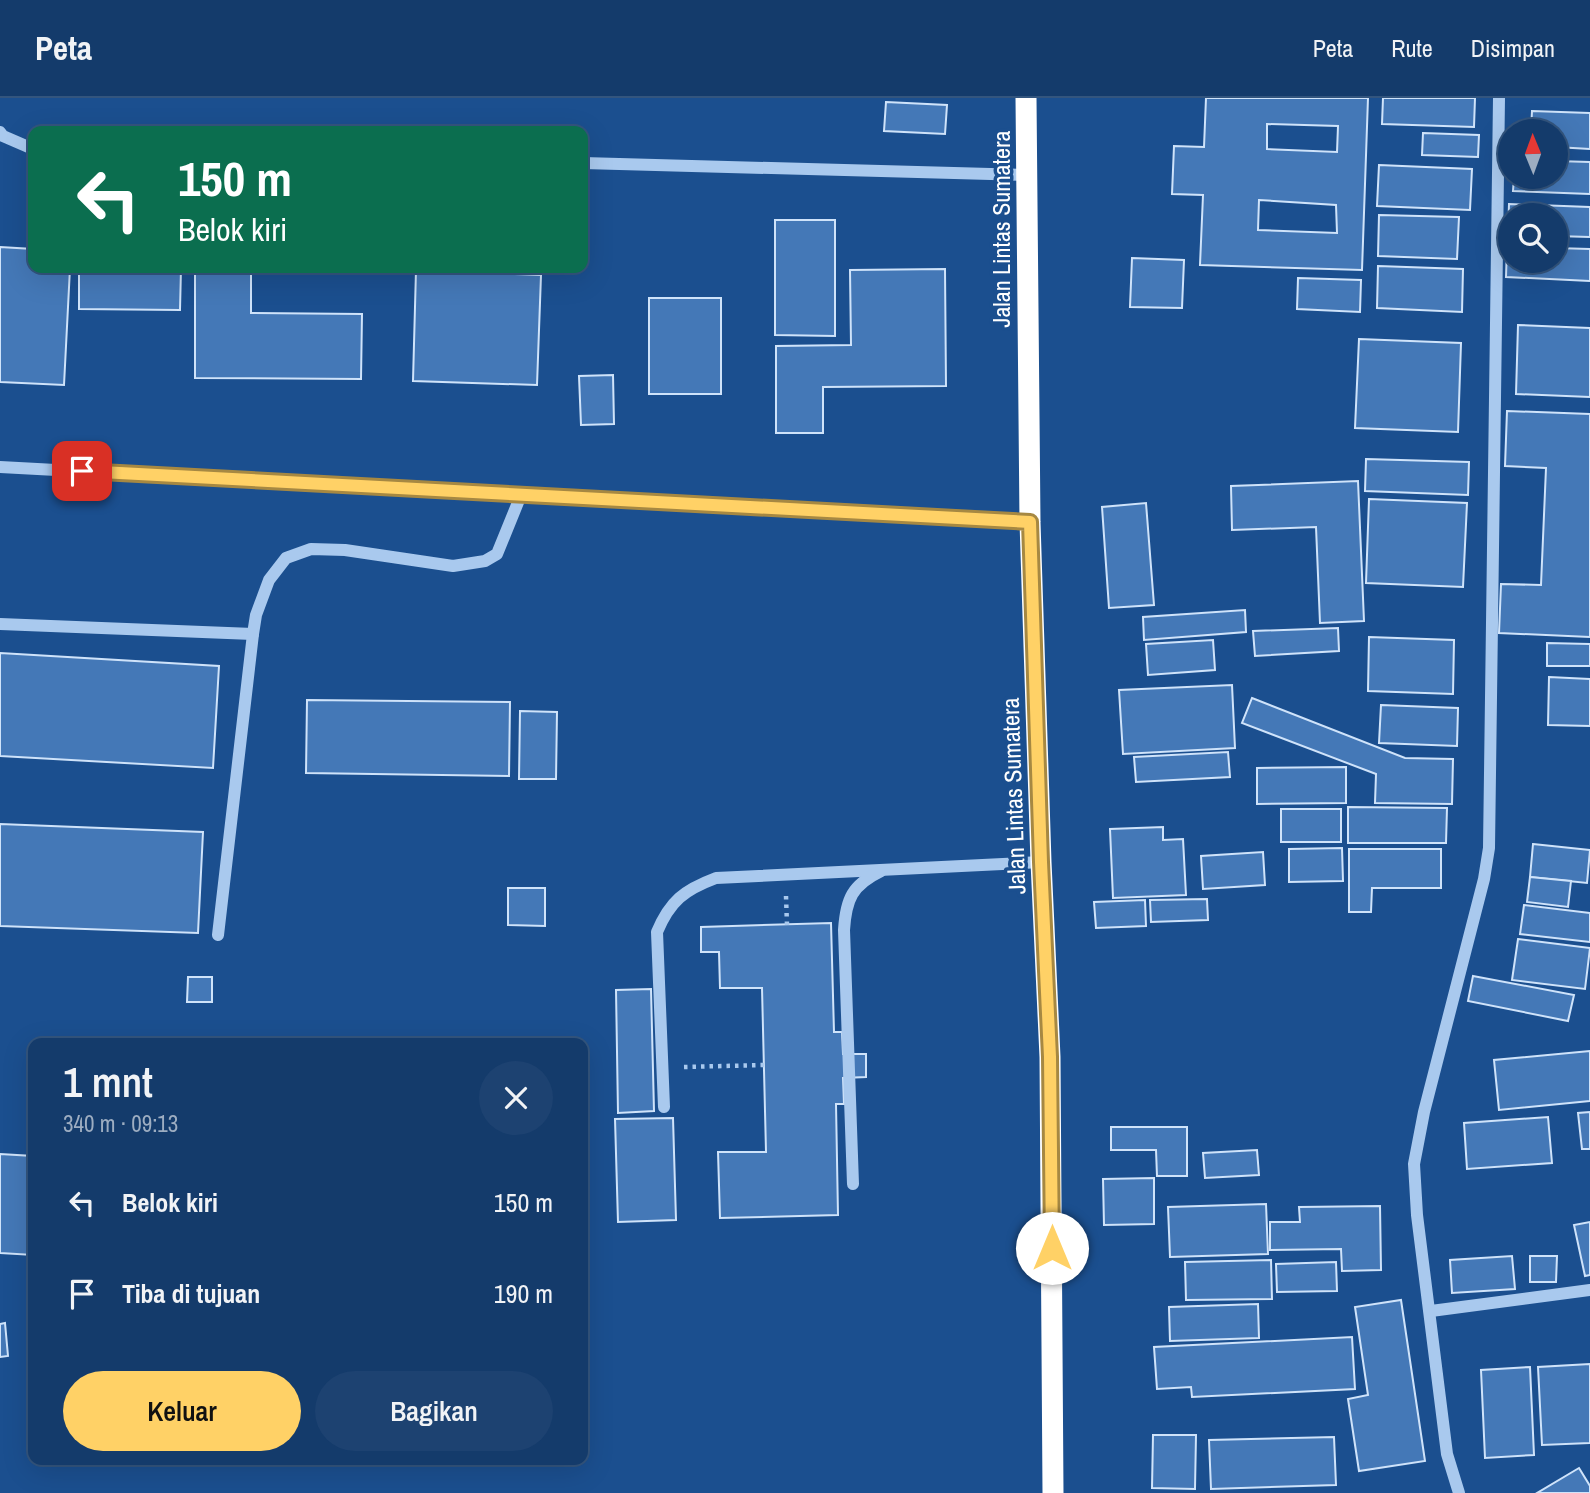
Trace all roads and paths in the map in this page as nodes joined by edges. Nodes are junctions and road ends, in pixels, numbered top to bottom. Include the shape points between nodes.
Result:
1 (1026, 98) edge
2 (1499, 98) edge
3 (0, 132) edge
4 (28, 147) edge
5 (588, 163) edge
6 (1026, 175) junction
7 (0, 467) edge
8 (522, 495) junction
9 (1030, 522) junction
10 (0, 624) edge
11 (253, 634) junction
12 (1041, 862) junction
13 (884, 869) junction
14 (218, 935) dead end
15 (764, 1065) dead end
16 (662, 1068) junction
17 (664, 1107) dead end
18 (853, 1184) dead end
19 (1590, 1290) edge
20 (1431, 1311) junction
21 (1053, 1493) edge
22 (1459, 1493) edge

1 - 6 highway, Jalan Lintas Sumatera
2 - 20 street via 1489,848 1415,1164 1417,1215
3 - 4 street
5 - 6 street
6 - 9 highway, Jalan Lintas Sumatera
7 - 8 street
8 - 9 street
8 - 11 street via 497,554 485,561 453,566 311,549 286,558 269,580
9 - 12 highway, Jalan Lintas Sumatera
10 - 11 street
11 - 14 street
12 - 13 street
12 - 21 highway, Jalan Lintas Sumatera via 1050,1057
13 - 16 street via 716,878 679,897 657,932
13 - 18 street via 856,888 846,907
15 - 16 path
16 - 17 street
19 - 20 street
20 - 22 street via 1447,1454

